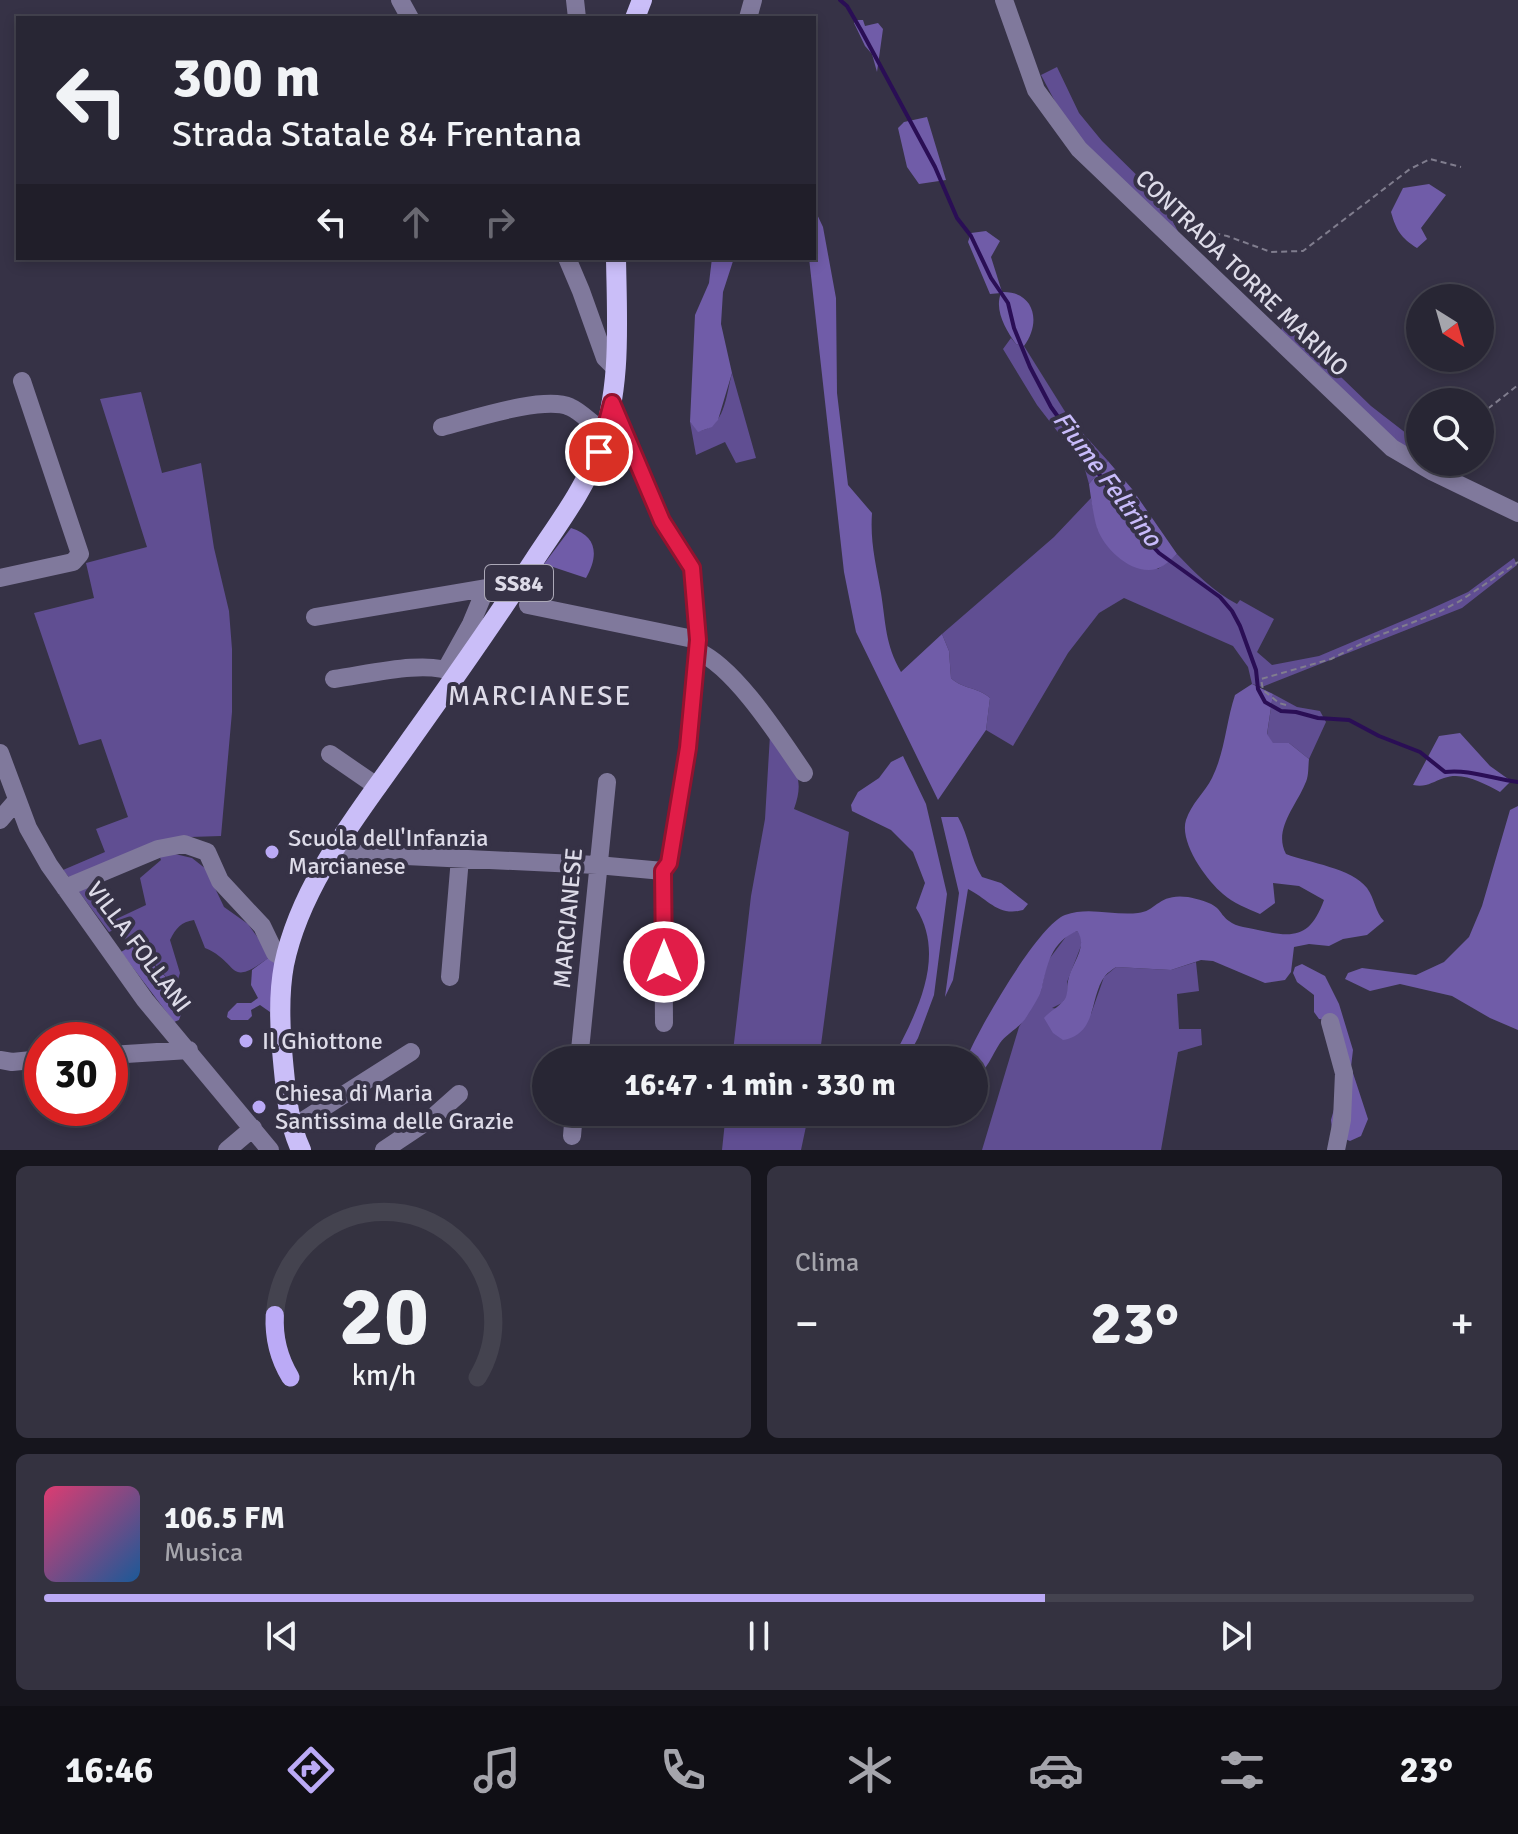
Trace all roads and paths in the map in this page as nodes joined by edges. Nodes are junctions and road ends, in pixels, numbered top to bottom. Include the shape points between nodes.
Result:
1 (1004, 0) edge
2 (1461, 167) dead end
3 (1148, 197) dead end
4 (568, 260) edge
5 (616, 260) edge
6 (615, 368) junction
7 (22, 381) dead end
8 (1518, 385) edge
9 (612, 403) junction
10 (1494, 404) edge
11 (442, 427) dead end
12 (605, 432) junction
13 (1518, 513) edge
14 (1518, 562) edge
15 (0, 578) edge
16 (528, 605) dead end
17 (315, 617) dead end
18 (698, 645) junction
19 (452, 672) junction
20 (334, 679) dead end
21 (1286, 705) dead end
22 (0, 753) edge
23 (330, 754) dead end
24 (804, 773) dead end
25 (607, 782) dead end
26 (378, 787) junction
27 (17, 800) junction
28 (0, 820) edge
29 (336, 848) junction
30 (460, 858) junction
31 (597, 865) junction
32 (663, 871) junction
33 (65, 888) junction
34 (286, 959) junction
35 (450, 977) dead end
36 (1330, 1022) dead end
37 (664, 1023) dead end
38 (580, 1046) edge
39 (189, 1050) junction
40 (411, 1052) dead end
41 (128, 1054) edge
42 (0, 1060) edge
43 (24, 1061) edge
44 (459, 1094) dead end
45 (573, 1126) edge
46 (293, 1127) junction
47 (253, 1128) junction
48 (572, 1136) dead end
49 (227, 1150) edge
50 (270, 1150) edge
51 (301, 1150) edge
52 (384, 1150) edge
53 (1336, 1150) edge

1 - 13 street, CONTRADA TORRE MARINO via 1036,90 1079,149 1392,448
2 - 3 path via 1430,159 1420,164 1303,251 1289,253 1189,228 1172,210
4 - 6 street via 605,358
5 - 6 main road, SS84
6 - 9 main road, SS84
7 - 15 street via 80,554 73,562
8 - 10 path
9 - 12 main road, SS84
9 - 18 street via 662,521 692,568
11 - 12 street via 542,403 569,406
12 - 19 main road, SS84 via 585,482
14 - 21 path via 1437,613 1331,659 1261,679 1263,690
16 - 18 street
17 - 19 street via 486,588
18 - 24 street via 757,708
18 - 32 street via 688,748 669,863
19 - 20 street via 429,667
19 - 26 main road, SS84
22 - 27 street, VILLA FOLLANI
23 - 26 street
25 - 31 street, MARCIANESE
26 - 29 main road, SS84
27 - 28 street
27 - 33 street, VILLA FOLLANI
29 - 30 street via 343,853
29 - 34 main road, SS84 via 310,892
30 - 31 street
30 - 35 street
31 - 32 street
31 - 38 street, MARCIANESE
32 - 37 street
33 - 34 street via 158,849 184,844 207,852 220,881 262,926 275,953
33 - 39 street, VILLA FOLLANI via 145,1000
34 - 46 main road, SS84 via 280,1030
36 - 53 street via 1344,1073
39 - 41 street
39 - 47 street, VILLA FOLLANI
40 - 46 street
42 - 43 street
44 - 52 street
45 - 48 street
46 - 51 main road, SS84
47 - 49 street
47 - 50 street, VILLA FOLLANI

